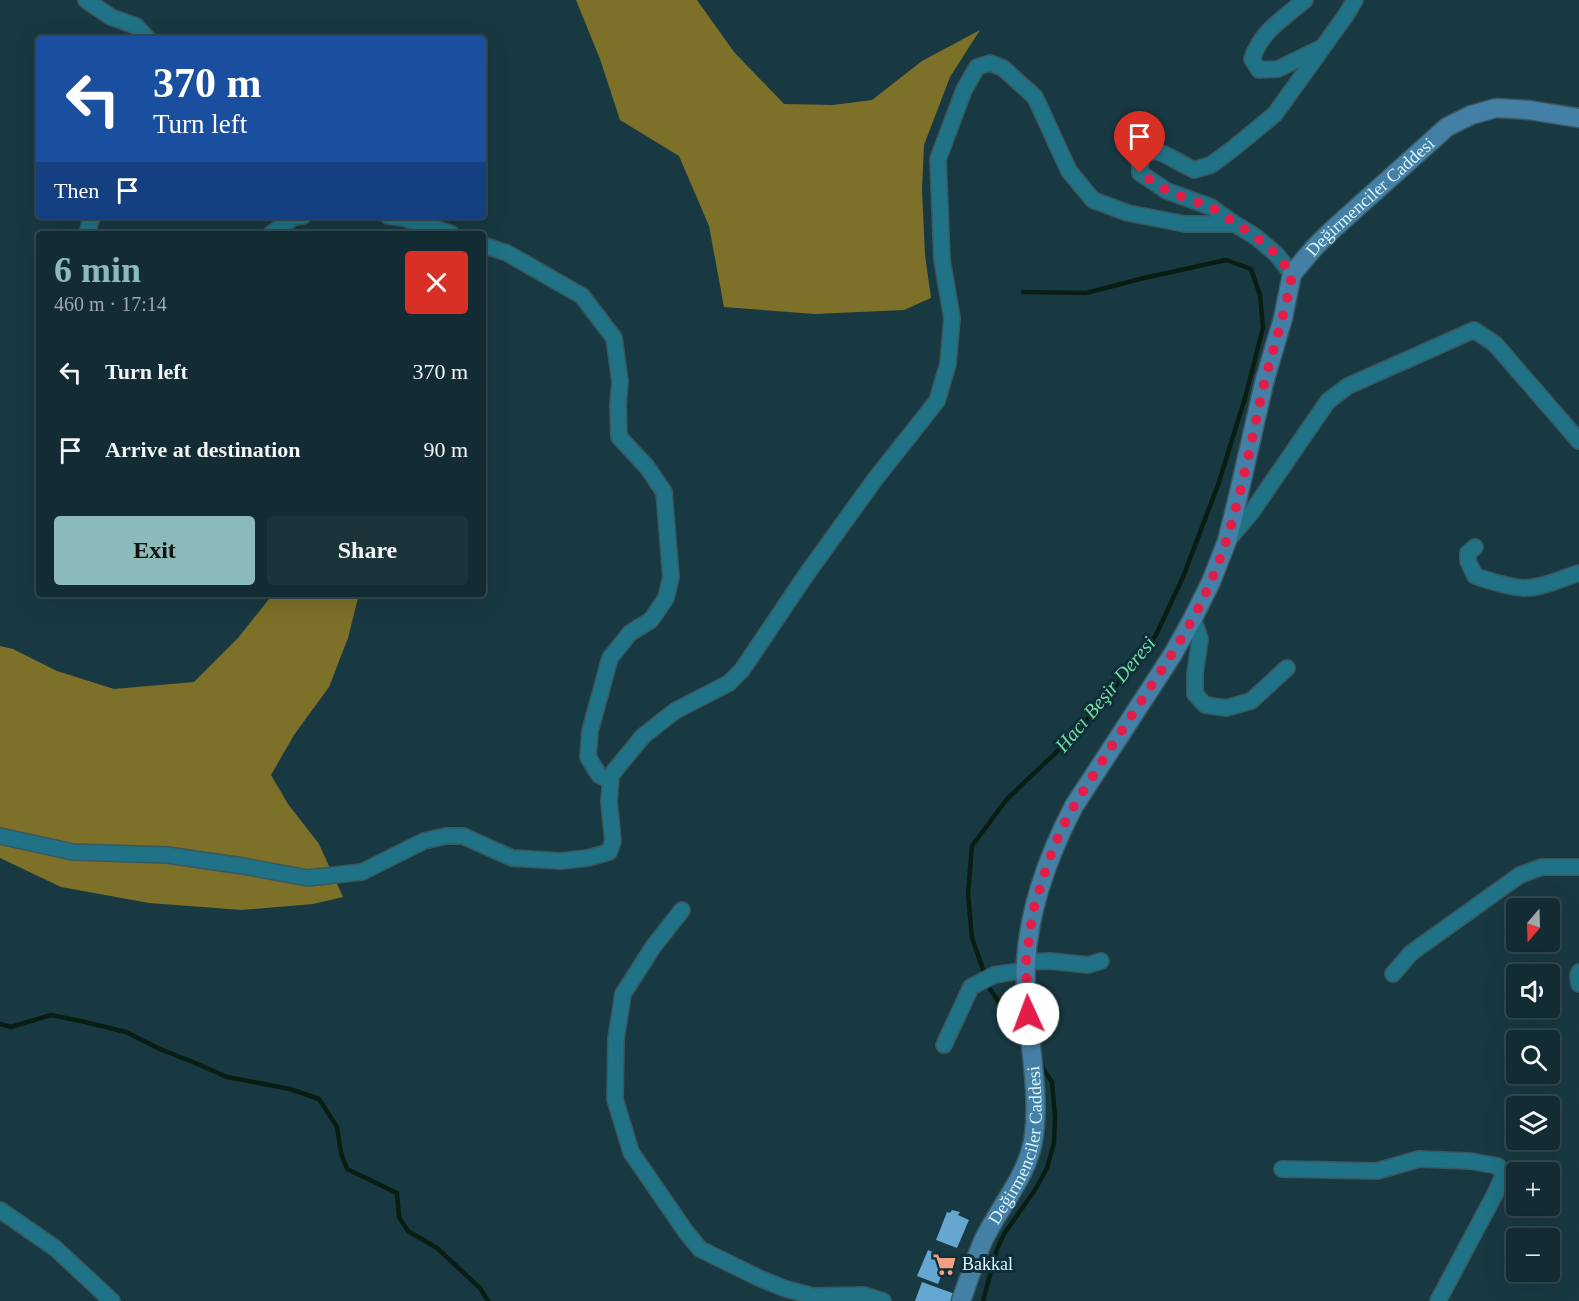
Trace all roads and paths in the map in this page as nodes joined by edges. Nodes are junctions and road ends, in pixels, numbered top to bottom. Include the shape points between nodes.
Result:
1 (86, 0) edge
2 (1305, 0) edge
3 (1355, 0) edge
4 (145, 36) edge
5 (1323, 47) junction
6 (1579, 118) edge
7 (291, 219) edge
8 (407, 219) edge
9 (1235, 224) junction
10 (275, 231) edge
11 (443, 231) edge
12 (486, 246) edge
13 (1292, 274) junction
14 (1579, 441) edge
15 (1227, 541) junction
16 (1476, 547) dead end
17 (1579, 573) edge
18 (1193, 618) junction
19 (1287, 668) dead end
20 (610, 780) junction
21 (0, 836) edge
22 (1579, 867) edge
23 (682, 910) dead end
24 (1101, 961) dead end
25 (1026, 966) junction
26 (1579, 972) edge
27 (1393, 974) dead end
28 (1579, 984) edge
29 (944, 1045) dead end
30 (1282, 1169) dead end
31 (0, 1210) edge
32 (112, 1301) edge
33 (883, 1301) edge
34 (961, 1301) edge
35 (1438, 1301) edge

1 - 4 street via 111,17 136,26
2 - 5 street via 1271,28 1256,46 1252,59 1259,70 1278,69
3 - 5 street
5 - 9 street via 1275,114 1211,165 1194,170 1154,151 1145,154 1140,163 1140,173 1167,191 1211,207
6 - 13 main road, Değirmenciler Caddesi via 1496,108 1447,127 1331,231
7 - 10 street
8 - 11 street
9 - 13 street via 1276,254
9 - 20 street via 1185,225 1128,213 1093,200 1069,171 1035,97 1003,68 990,63 977,67 938,159 942,260 952,318 948,364 937,401 876,478 742,670 729,683 675,711 643,736
12 - 20 street via 507,253 582,297 614,338 620,381 619,437 647,466 664,492 671,577 666,598 651,620 630,633 610,658 590,731 588,757 599,775
13 - 15 main road, Değirmenciler Caddesi
14 - 15 street via 1495,344 1474,330 1348,386 1328,401 1251,513
15 - 18 main road, Değirmenciler Caddesi
16 - 17 street via 1468,553 1475,576 1509,586 1525,588
18 - 19 street via 1200,639 1195,694 1205,705 1226,708 1251,701
18 - 25 main road, Değirmenciler Caddesi via 1061,830 1033,910
20 - 21 street via 613,841 609,852 561,861 512,858 463,836 446,836 424,842 362,872 308,878 167,855 73,852
22 - 27 street via 1542,867 1520,875 1411,953
23 - 33 street via 623,994 616,1039 615,1099 632,1152 700,1249 786,1289 813,1296 864,1295
24 - 25 street via 1088,965 1050,961
25 - 29 street via 994,975 971,987
25 - 34 main road, Değirmenciler Caddesi via 1035,1090 1034,1135 1025,1168 984,1241
26 - 28 street
30 - 35 street via 1377,1171 1419,1159 1498,1166 1504,1173 1495,1194
31 - 32 street via 54,1248

